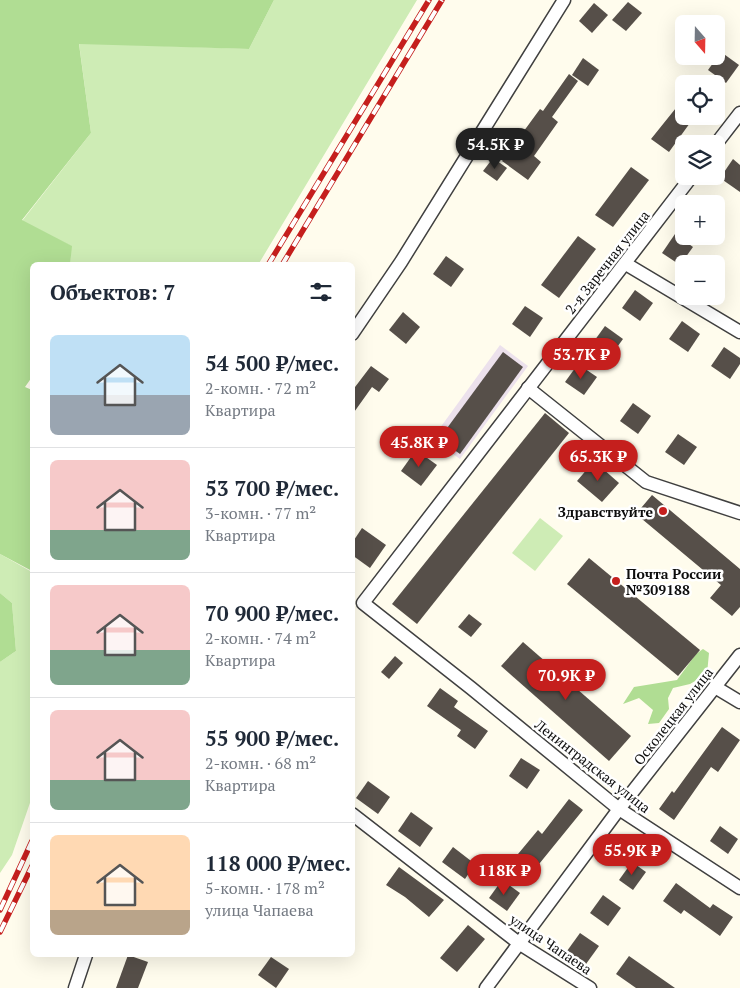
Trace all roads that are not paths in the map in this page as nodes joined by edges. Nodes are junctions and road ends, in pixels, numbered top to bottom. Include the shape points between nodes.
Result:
1 (564, 0) edge
2 (740, 113) edge
3 (736, 126) edge
4 (725, 136) edge
5 (685, 185) edge
6 (626, 264) junction
7 (355, 330) edge
8 (740, 332) edge
9 (528, 388) junction
10 (740, 513) edge
11 (363, 603) joint
12 (740, 655) edge
13 (715, 687) junction
14 (740, 702) edge
15 (620, 809) junction
16 (355, 816) edge
17 (740, 888) edge
18 (520, 944) junction
19 (85, 957) edge
20 (74, 988) edge
21 (486, 988) edge
22 (590, 988) edge

1 - 7 street via 401,262
2 - 3 street
3 - 4 street
5 - 6 street, 2-я Заречная улица
6 - 8 street
6 - 9 street, 2-я Заречная улица
9 - 10 street via 646,482
9 - 11 street, 2-я Заречная улица
11 - 15 street, Ленинградская улица
12 - 13 street, Осколецкая улица
13 - 14 street
13 - 15 street, Осколецкая улица
15 - 17 street, Ленинградская улица
15 - 18 street, Осколецкая улица
16 - 18 street, улица Чапаева
18 - 21 street, Осколецкая улица
18 - 22 street, улица Чапаева
19 - 20 street

